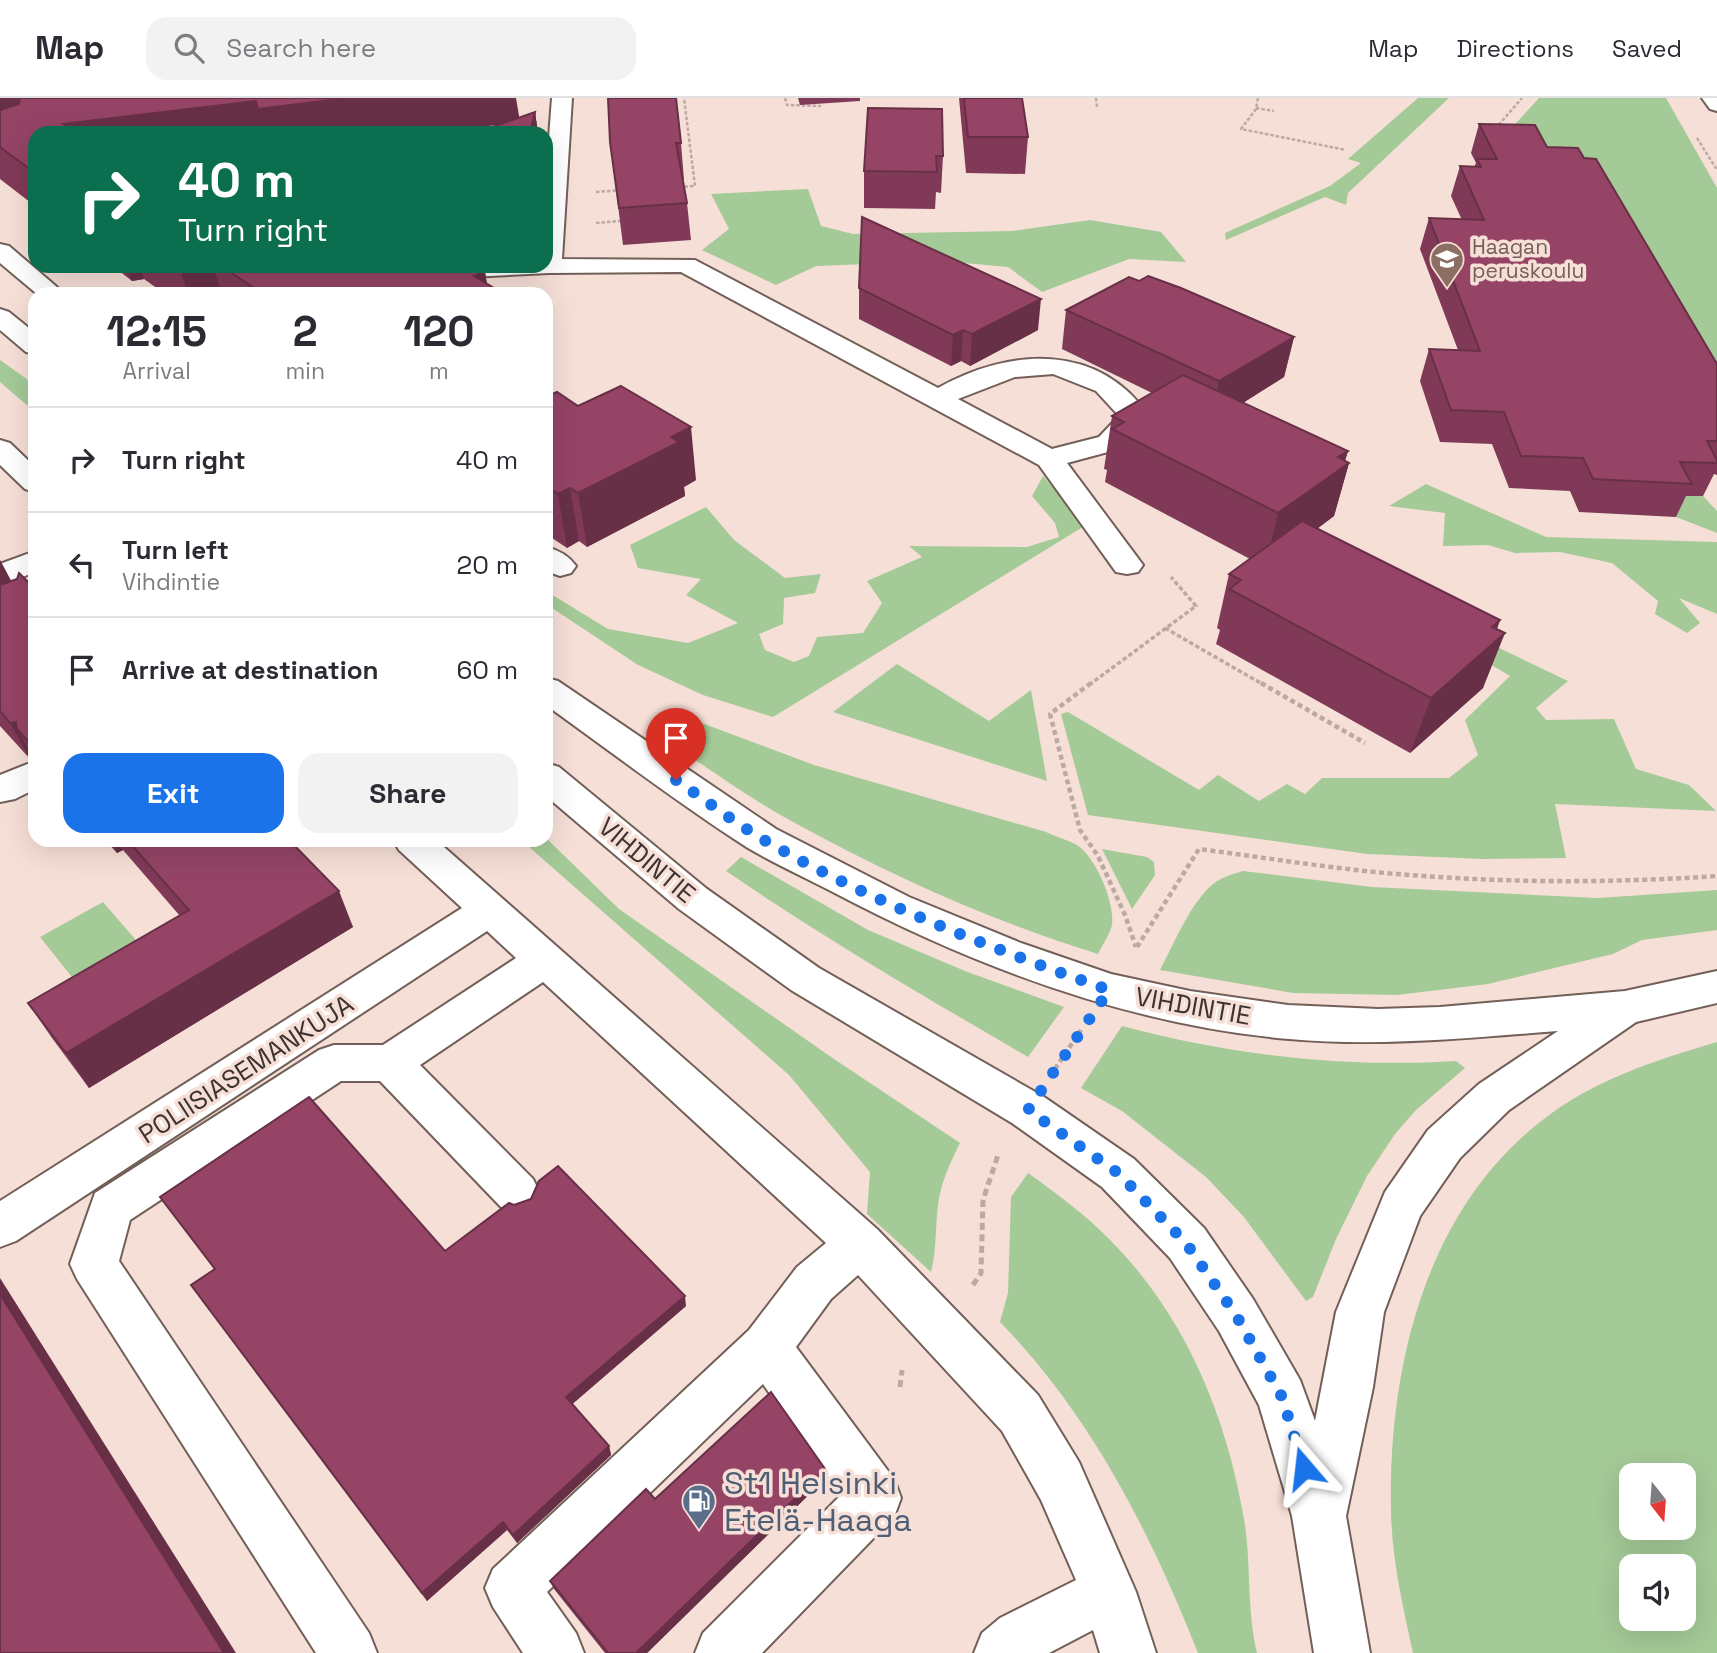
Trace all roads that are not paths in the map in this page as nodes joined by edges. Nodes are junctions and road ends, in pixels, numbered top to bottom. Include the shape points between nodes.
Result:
1 (562, 98) edge
2 (1712, 98) edge
3 (1717, 106) edge
4 (553, 225) edge
5 (0, 251) edge
6 (553, 267) edge
7 (44, 287) edge
8 (0, 317) edge
9 (28, 340) edge
10 (938, 400) junction
11 (0, 449) edge
12 (1049, 459) junction
13 (28, 476) edge
14 (28, 563) edge
15 (1127, 565) dead end
16 (0, 576) edge
17 (553, 694) edge
18 (28, 777) edge
19 (553, 782) edge
20 (0, 788) edge
21 (420, 847) edge
22 (491, 910) junction
23 (545, 960) junction
24 (1717, 987) edge
25 (1625, 1008) junction
26 (390, 1063) junction
27 (517, 1193) dead end
28 (0, 1226) edge
29 (860, 1244) junction
30 (766, 1348) junction
31 (1319, 1516) junction
32 (1108, 1592) junction
33 (349, 1653) edge
34 (556, 1653) edge
35 (723, 1653) edge
36 (1002, 1653) edge
37 (1128, 1653) edge
38 (1342, 1653) edge

1 - 4 main road
2 - 3 main road
5 - 7 main road
6 - 10 main road via 686,265
8 - 9 main road
10 - 12 main road
10 - 12 main road via 1011,369 1056,366 1106,385 1135,416 1109,443
11 - 13 main road
12 - 15 main road
14 - 16 main road
17 - 25 main road, VIHDINTIE via 763,839 895,907 1109,990 1288,1022 1378,1026
18 - 20 main road
19 - 31 main road, VIHDINTIE via 693,899 805,979 1028,1110 1118,1173 1186,1243 1236,1315 1282,1397
21 - 22 main road
22 - 23 main road
22 - 28 main road, POLIISIASEMANKUJA
23 - 26 main road
23 - 29 main road
24 - 25 main road
25 - 31 main road via 1494,1097 1444,1144 1401,1206 1360,1312
26 - 27 main road
26 - 33 main road via 334,1063 111,1208 94,1264
29 - 30 main road via 814,1283
29 - 32 main road via 1020,1413 1059,1481
30 - 34 main road via 512,1588
30 - 35 main road via 875,1498
31 - 38 main road
32 - 36 main road via 1020,1638
32 - 37 main road

